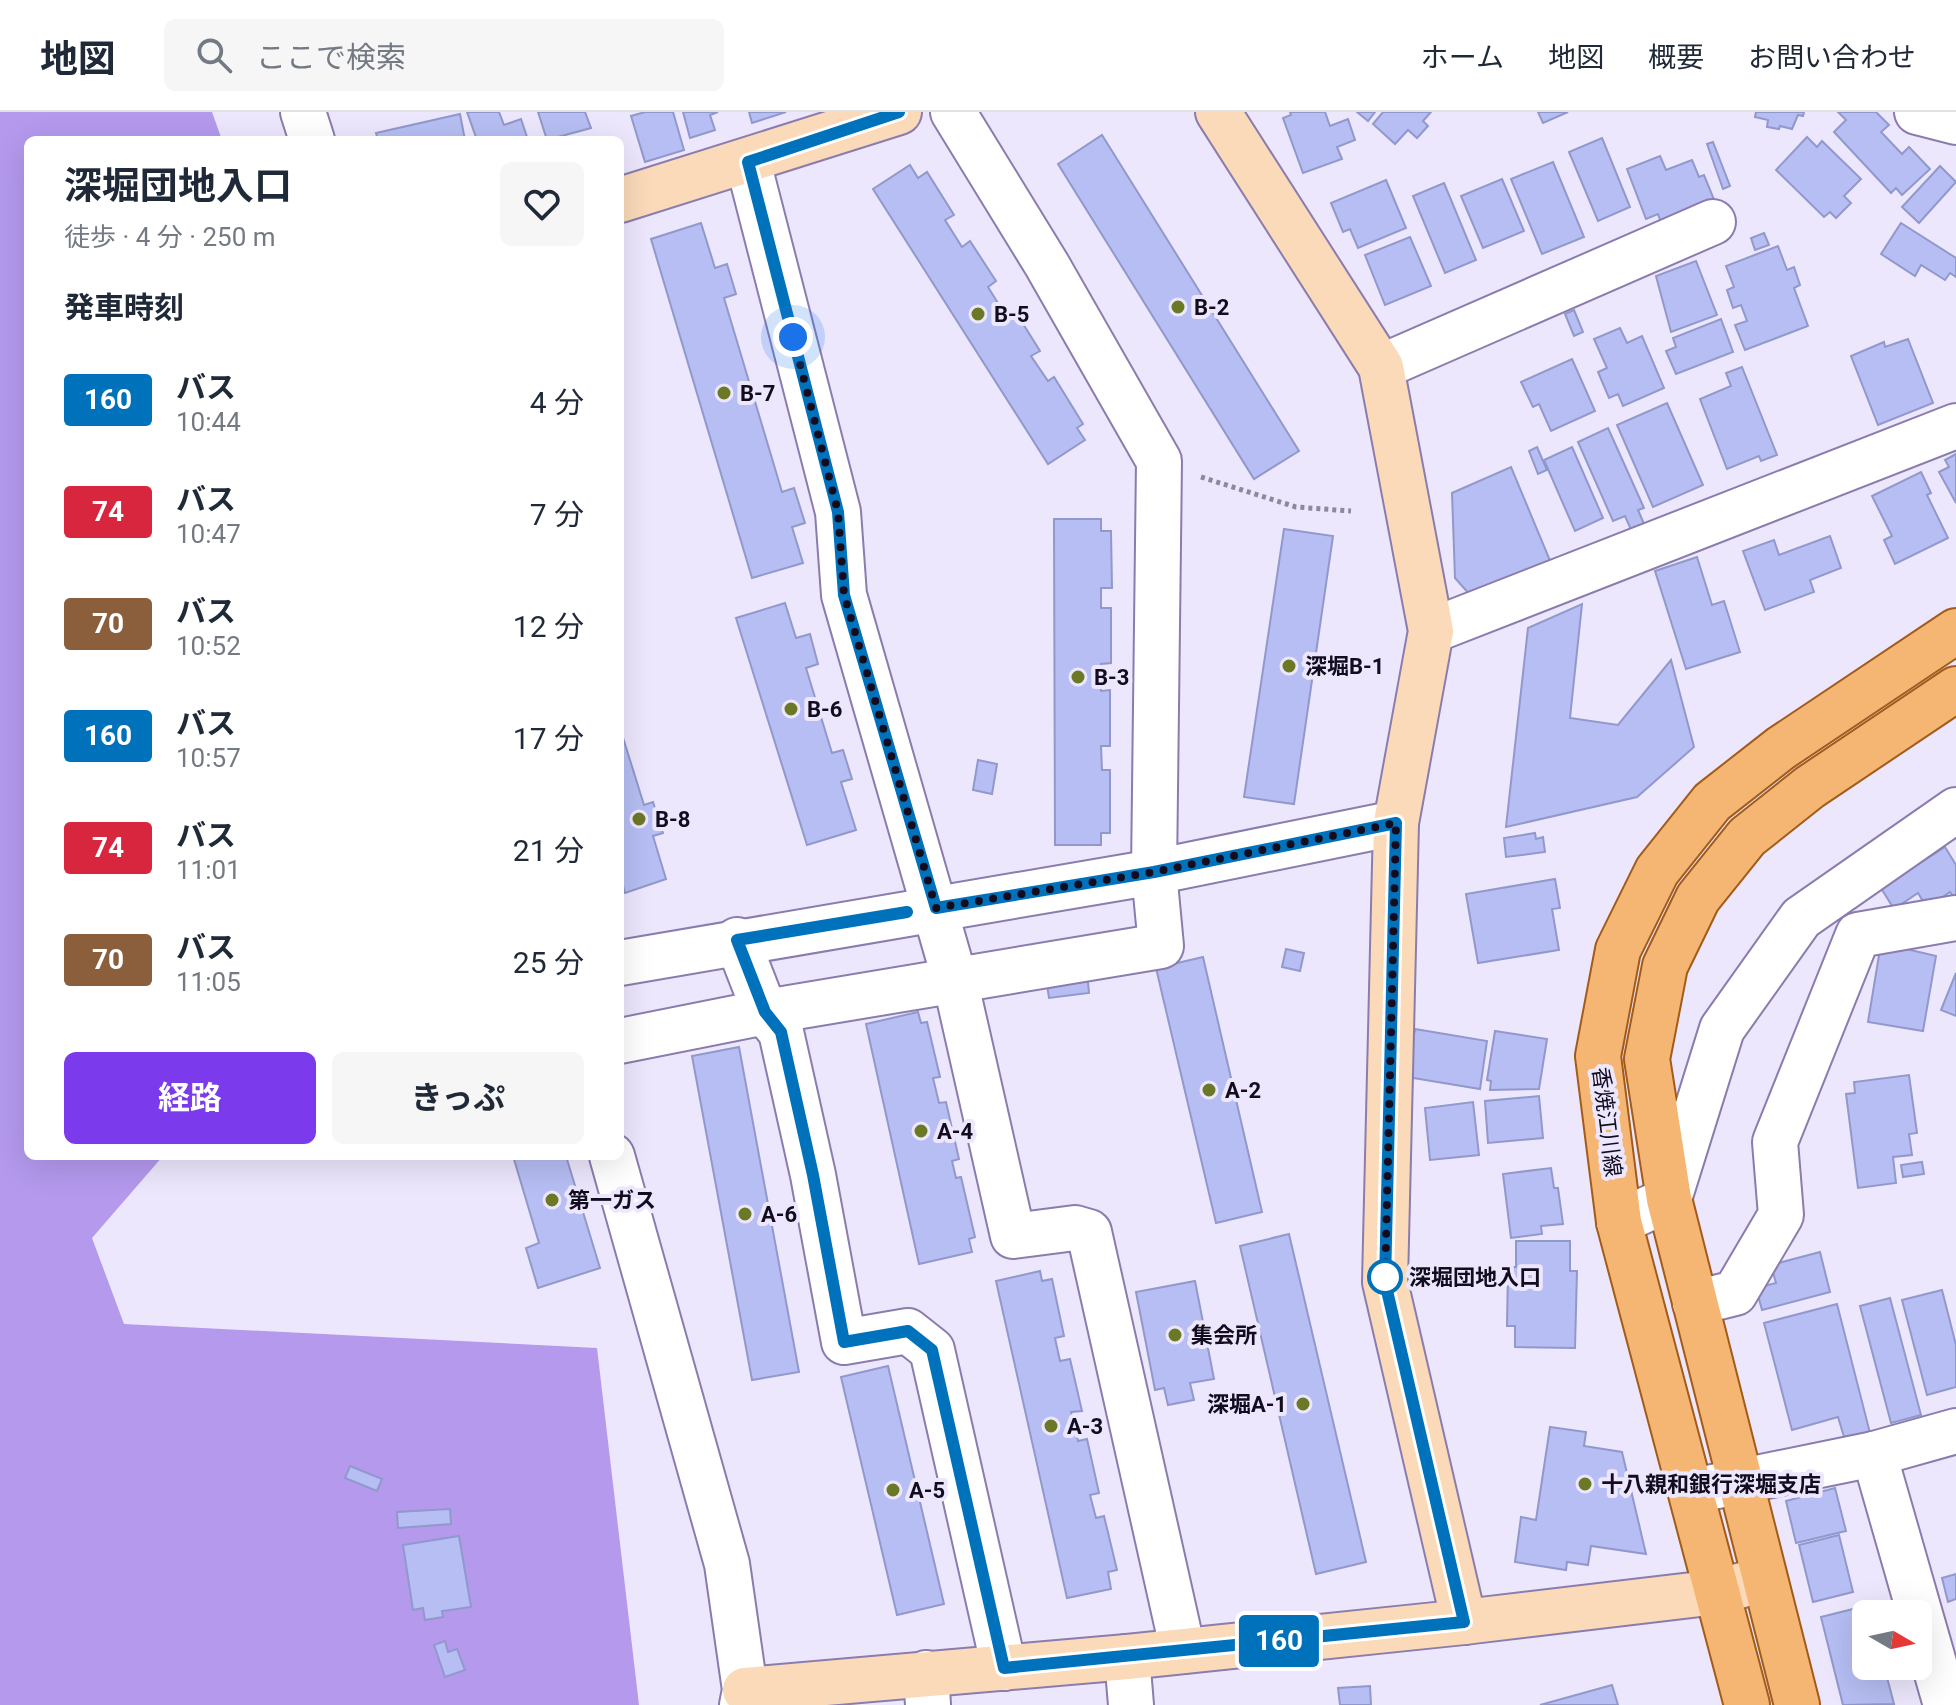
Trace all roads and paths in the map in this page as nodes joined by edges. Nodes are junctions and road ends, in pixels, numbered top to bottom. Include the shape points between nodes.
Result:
1 (303, 112) edge
2 (899, 112) edge
3 (953, 112) edge
4 (1218, 112) edge
5 (1917, 112) edge
6 (1956, 122) edge
7 (311, 136) edge
8 (748, 162) junction
9 (624, 199) edge
10 (1713, 222) dead end
11 (1381, 367) junction
12 (1956, 426) edge
13 (1159, 461) junction
14 (1351, 511) dead end
15 (1431, 631) junction
16 (1956, 631) edge
17 (1956, 689) edge
18 (1956, 810) edge
19 (1396, 823) junction
20 (1154, 872) junction
21 (936, 908) junction
22 (1956, 918) edge
23 (737, 940) junction
24 (624, 962) edge
25 (955, 980) junction
26 (765, 1012) junction
27 (624, 1040) edge
28 (613, 1160) edge
29 (1669, 1199) junction
30 (1619, 1222) junction
31 (1695, 1303) junction
32 (1956, 1431) edge
33 (1874, 1454) junction
34 (1740, 1479) junction
35 (1693, 1491) junction
36 (1764, 1579) junction
37 (1717, 1592) junction
38 (1464, 1622) junction
39 (1183, 1651) junction
40 (1127, 1657) junction
41 (1004, 1668) junction
42 (927, 1689) edge
43 (743, 1698) edge
44 (1131, 1705) edge
45 (1747, 1705) edge
46 (1797, 1705) edge
47 (1946, 1705) edge

1 - 7 street
2 - 8 street
3 - 13 street
4 - 11 street
5 - 6 street
8 - 9 street
8 - 21 street via 838,512 844,595
10 - 11 street
11 - 15 street
12 - 15 street
13 - 14 path via 1296,507
13 - 20 street
15 - 19 street
16 - 30 main road, 香焼江川線 via 1781,748 1712,802 1657,871 1618,950 1598,1056
17 - 29 main road via 1810,787 1747,837 1698,898 1665,966 1647,1059
18 - 29 street via 1801,918 1722,1029
19 - 20 street
19 - 38 street via 1385,1282
20 - 21 street
20 - 25 street via 1161,946
21 - 23 street
21 - 25 street
22 - 31 street via 1858,935 1775,1142 1781,1215 1735,1293
23 - 24 street
23 - 26 street
25 - 26 street
25 - 39 street via 1013,1236 1075,1228 1089,1232
26 - 27 street
26 - 41 street via 781,1032 844,1342 908,1331 932,1350
28 - 43 street via 727,1564
29 - 30 street
29 - 31 main road
30 - 35 main road, 香焼江川線
31 - 34 main road
32 - 33 street
33 - 34 street
33 - 47 street
34 - 35 street
34 - 36 main road
35 - 37 main road, 香焼江川線
36 - 37 street
36 - 46 main road
37 - 38 street
37 - 45 main road, 香焼江川線
38 - 39 street
39 - 40 street
40 - 41 street
40 - 44 street
41 - 42 street
42 - 43 street

